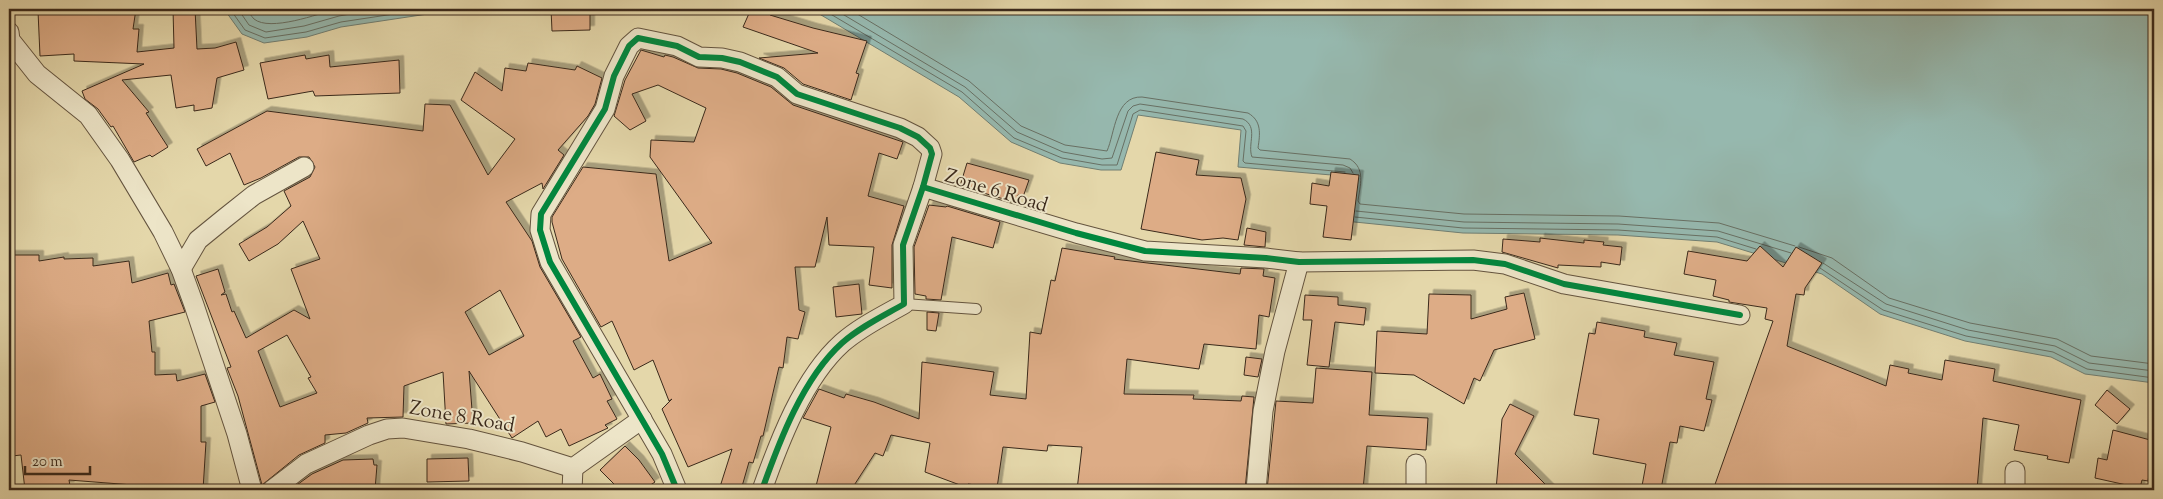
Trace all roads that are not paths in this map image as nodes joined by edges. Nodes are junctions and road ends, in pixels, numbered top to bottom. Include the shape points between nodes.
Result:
1 (9, 32) edge
2 (304, 167) dead end
3 (923, 187) junction
4 (1299, 262) junction
5 (181, 269) junction
6 (904, 304) junction
7 (976, 309) dead end
8 (1740, 315) dead end
9 (642, 419) junction
10 (1416, 464) dead end
11 (573, 468) junction
12 (2015, 471) dead end
13 (252, 490) edge
14 (272, 490) edge
15 (572, 490) edge
16 (677, 490) edge
17 (762, 490) edge
18 (1256, 490) edge
19 (1416, 490) edge
20 (2015, 490) edge

1 - 5 street via 10,40 37,74 88,115 110,145 163,232
2 - 5 street via 254,195 198,240
3 - 4 street, Zone 6 Road via 1146,251
3 - 6 street, Zone 6 Road via 903,245
3 - 9 street via 932,154 918,137 797,94 777,77 740,62 699,57 677,46 638,38 629,46 614,76 605,109 542,214 540,230 560,281
4 - 8 street, Zone 6 Road via 1490,262 1564,284
4 - 18 street via 1265,402
5 - 13 street via 215,364
6 - 7 lane
6 - 17 street via 864,326 843,342 816,371 800,398
9 - 11 street
9 - 16 street
10 - 19 street
11 - 14 street, Zone 8 Road via 469,439 403,428 387,429 306,464
11 - 15 street
12 - 20 street

